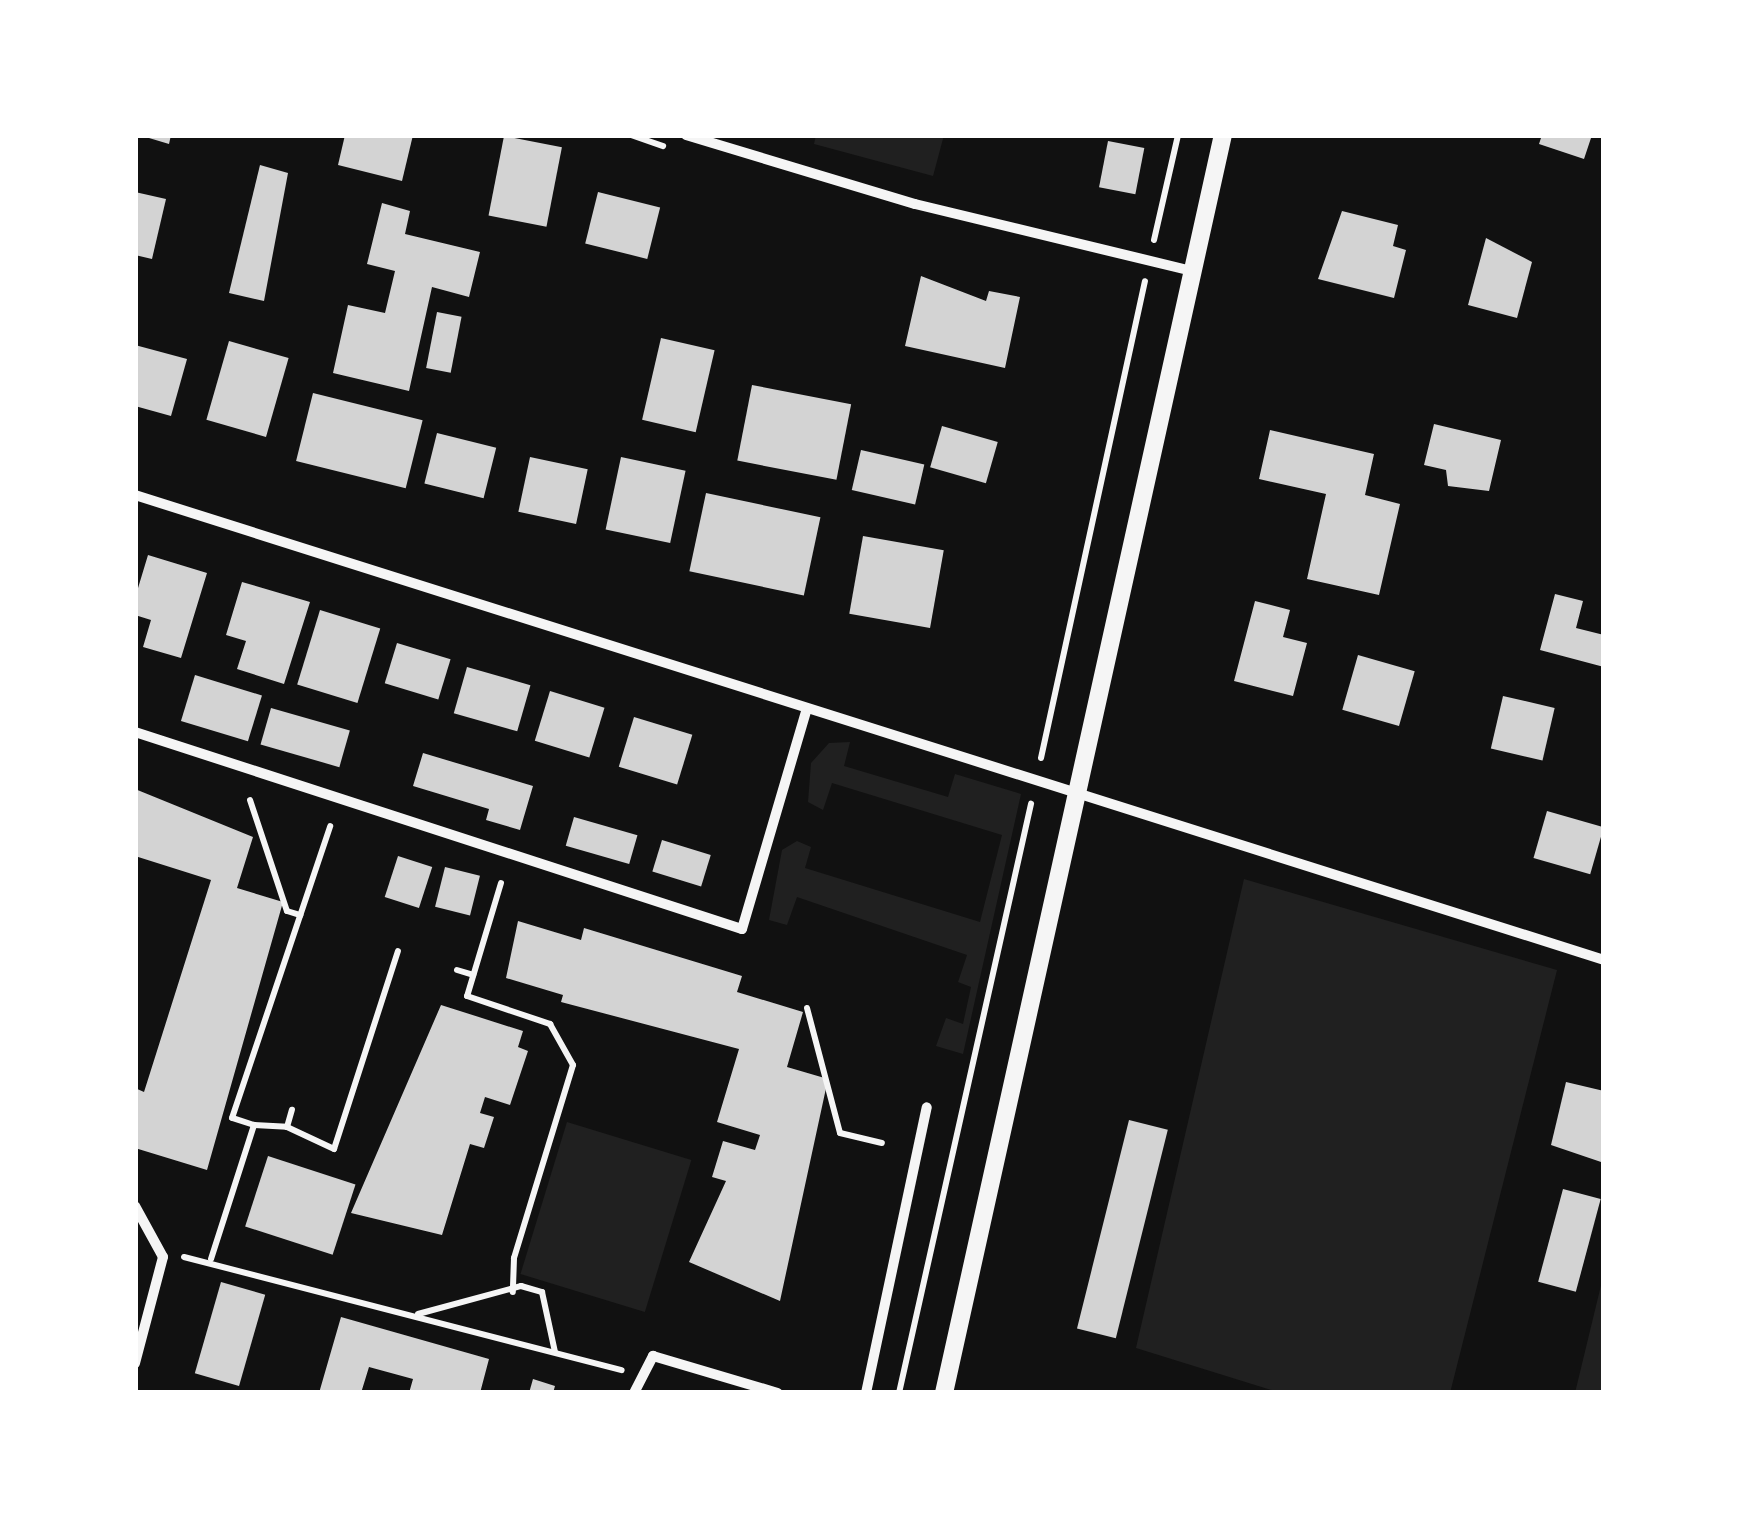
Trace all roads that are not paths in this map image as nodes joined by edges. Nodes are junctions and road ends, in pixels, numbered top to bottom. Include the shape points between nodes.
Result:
1 (686, 135) edge
2 (1224, 135) edge
3 (1193, 271) junction
4 (135, 494) edge
5 (806, 708) junction
6 (135, 732) edge
7 (1079, 794) junction
8 (1604, 960) edge
9 (927, 1107) dead end
10 (135, 1206) edge
11 (135, 1363) edge
12 (634, 1393) edge
13 (778, 1393) edge
14 (866, 1393) edge
15 (944, 1393) edge

1 - 3 street via 914,204
2 - 3 street
3 - 7 street
4 - 5 street
5 - 6 street via 742,930
5 - 7 street
7 - 8 street
7 - 15 street
9 - 14 street
10 - 11 street via 163,1257
12 - 13 street via 654,1356

